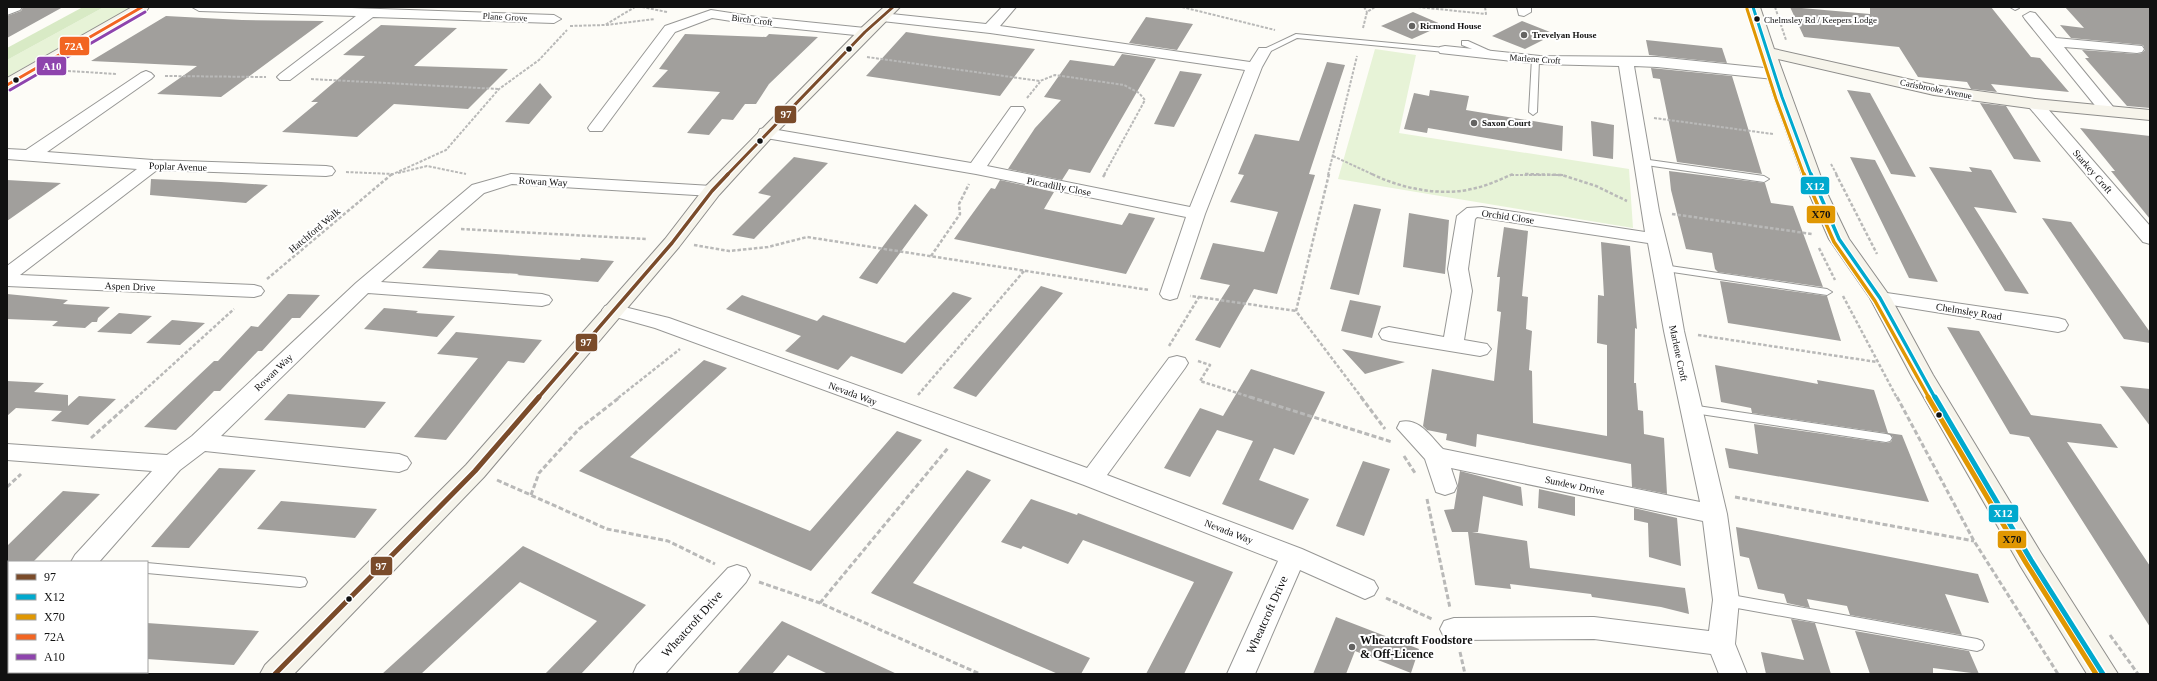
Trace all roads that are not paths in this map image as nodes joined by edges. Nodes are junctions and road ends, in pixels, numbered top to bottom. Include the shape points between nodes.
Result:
1 (15, 7) edge
2 (142, 7) edge
3 (199, 7) edge
4 (544, 7) edge
5 (1009, 7) edge
6 (1753, 7) edge
7 (264, 8) edge
8 (434, 10) edge
9 (7, 11) edge
10 (710, 11) edge
11 (887, 12) edge
12 (368, 14) junction
13 (2030, 16) dead end
14 (534, 18) junction
15 (554, 19) road end
16 (990, 29) junction
17 (865, 32) junction
18 (2126, 35) dead end
19 (2052, 42) junction
20 (1465, 43) dead end
21 (1264, 50) joint
22 (1445, 50) joint
23 (2143, 51) edge
24 (1767, 52) junction
25 (1497, 56) junction
26 (1535, 60) junction
27 (1626, 62) junction
28 (1254, 67) junction
29 (1774, 74) junction
30 (146, 76) dead end
31 (286, 77) dead end
32 (7, 85) edge
33 (2035, 104) junction
34 (1017, 110) road end
35 (2108, 110) junction
36 (1533, 112) dead end
37 (2150, 115) edge
38 (596, 128) dead end
39 (766, 133) junction
40 (7, 154) edge
41 (31, 155) junction
42 (1642, 162) junction
43 (153, 165) junction
44 (976, 169) junction
45 (326, 171) road end
46 (1764, 179) dead end
47 (712, 191) junction
48 (1196, 214) junction
49 (2150, 238) edge
50 (1656, 239) junction
51 (1663, 268) junction
52 (7, 275) edge
53 (7, 280) edge
54 (363, 287) junction
55 (254, 291) road end
56 (1827, 292) dead end
57 (1170, 294) road end
58 (1880, 298) junction
59 (542, 300) dead end
60 (612, 310) junction
61 (2058, 325) dead end
62 (1389, 334) dead end
63 (1453, 345) junction
64 (1480, 349) dead end
65 (1186, 361) road end
66 (1691, 409) junction
67 (1399, 432) road end
68 (1886, 438) dead end
69 (200, 442) junction
70 (7, 452) edge
71 (1436, 456) junction
72 (399, 462) dead end
73 (172, 464) junction
74 (1092, 479) junction
75 (1436, 490) road end
76 (1712, 503) junction
77 (1293, 556) junction
78 (85, 561) edge
79 (148, 568) edge
80 (737, 575) dead end
81 (300, 582) dead end
82 (1365, 588) road end
83 (1726, 600) junction
84 (1454, 629) road end
85 (1721, 644) junction
86 (1977, 645) dead end
87 (275, 674) edge
88 (647, 674) edge
89 (1241, 674) edge
90 (1733, 674) edge
91 (2103, 674) edge

1 - 9 street
2 - 32 street
3 - 7 street, Plane Grove
4 - 14 street, Plane Grove
5 - 16 street
6 - 24 street
7 - 12 street, Plane Grove
8 - 12 street, Plane Grove
8 - 14 street, Plane Grove
10 - 17 street, Birch Croft via 756,21
10 - 38 street, Birch Croft via 670,29
11 - 16 street
11 - 17 street
12 - 31 street
13 - 19 street
14 - 15 street, Plane Grove
16 - 28 street
17 - 39 street
18 - 23 street
19 - 23 street
19 - 35 street
20 - 25 lane
21 - 22 lane via 1296,36
21 - 28 street
22 - 25 street, Marlene Croft
24 - 29 street
24 - 33 street, Carisbrooke Avenue via 1934,90
25 - 26 street, Marlene Croft
26 - 27 street, Marlene Croft
26 - 36 lane
27 - 29 street, Marlene Croft via 1657,62
27 - 42 street, Marlene Croft
28 - 48 street
29 - 58 street via 1817,191 1833,225
30 - 41 street
33 - 35 street, Carisbrooke Avenue
33 - 49 street, Starkey Croft
34 - 44 street
35 - 37 street, Carisbrooke Avenue
39 - 44 street, Piccadilly Close
39 - 47 street
40 - 41 street, Poplar Avenue
41 - 43 street, Poplar Avenue
42 - 46 lane
42 - 50 street, Marlene Croft
43 - 45 street, Poplar Avenue
43 - 52 street
44 - 48 street, Piccadilly Close
47 - 54 street, Rowan Way via 511,179 478,189
47 - 60 street via 672,243
48 - 57 street
50 - 51 street, Marlene Croft
50 - 63 street, Orchid Close via 1473,212 1466,216 1458,269 1462,291
51 - 56 lane
51 - 66 street, Marlene Croft
53 - 55 street, Aspen Drive
54 - 59 street
54 - 69 street, Rowan Way
58 - 61 street, Chelmsley Road
58 - 91 street via 1922,375 2031,560
60 - 74 street, Nevada Way via 662,323
60 - 87 street via 475,471
62 - 63 street
63 - 64 street
65 - 74 street
66 - 68 lane
66 - 76 street, Marlene Croft
67 - 71 street
69 - 72 street
69 - 73 street, Rowan Way
70 - 73 street
71 - 75 street
71 - 76 street, Sundew Drrive
73 - 78 street, Rowan Way
74 - 77 street, Nevada Way
76 - 83 street, Marlene Croft
77 - 82 street, Nevada Way
77 - 89 street, Wheatcroft Drive
79 - 81 lane
80 - 88 street, Wheatcroft Drive
83 - 85 street, Marlene Croft
83 - 86 lane
84 - 85 street via 1594,628
85 - 90 street, Marlene Croft

